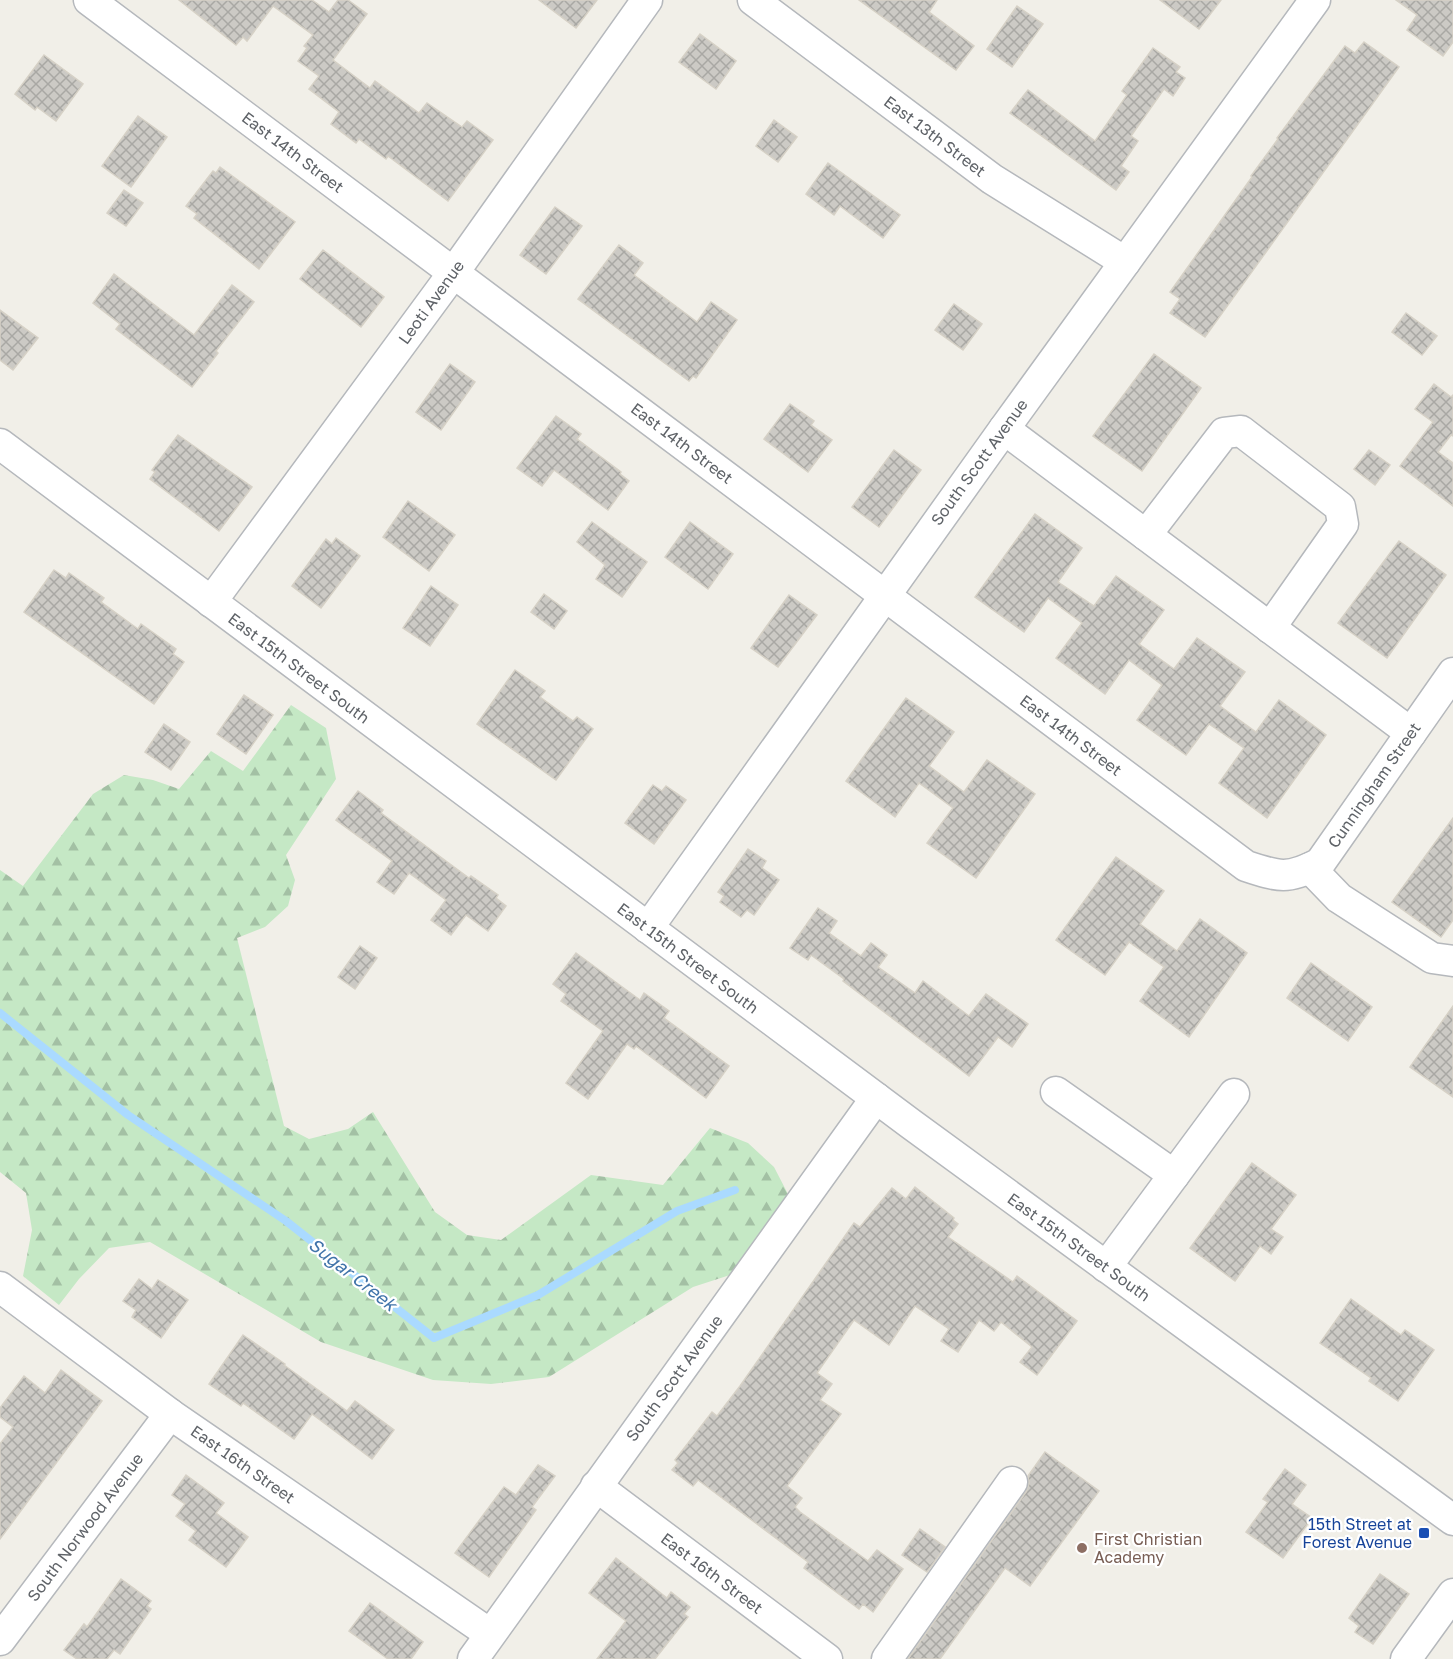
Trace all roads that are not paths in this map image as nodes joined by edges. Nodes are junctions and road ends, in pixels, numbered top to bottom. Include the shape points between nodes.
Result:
1 (89, 0) edge
2 (647, 0) edge
3 (753, 0) edge
4 (1315, 0) edge
5 (1125, 262) junction
6 (454, 272) junction
7 (1004, 429) junction
8 (0, 444) edge
9 (1146, 535) junction
10 (884, 595) junction
11 (211, 602) junction
12 (1270, 628) junction
13 (1453, 673) edge
14 (1411, 733) junction
15 (1310, 868) junction
16 (1280, 876) joint
17 (648, 928) junction
18 (1453, 961) edge
19 (1056, 1092) dead end
20 (1234, 1094) dead end
21 (876, 1098) junction
22 (1174, 1176) junction
23 (1106, 1267) junction
24 (0, 1287) edge
25 (170, 1414) junction
26 (1012, 1482) dead end
27 (596, 1486) junction
28 (1453, 1520) edge
29 (1453, 1594) edge
30 (490, 1634) junction
31 (0, 1640) edge
32 (473, 1659) edge
33 (827, 1659) edge
34 (887, 1659) edge
35 (1406, 1659) edge

1 - 6 street, East 14th Street
2 - 6 street, Leoti Avenue
3 - 5 street, East 13th Street via 992,179
4 - 5 street, South Scott Avenue
5 - 7 street, South Scott Avenue
6 - 10 street, East 14th Street
6 - 11 street, Leoti Avenue
7 - 9 street
7 - 10 street, South Scott Avenue
8 - 11 street, East 15th Street South
9 - 12 street
9 - 12 street via 1224,433 1241,431 1341,507 1343,524
10 - 16 street, East 14th Street via 1246,866
10 - 17 street, South Scott Avenue
11 - 17 street, East 15th Street South
12 - 14 street
13 - 14 street, Cunningham Street
14 - 15 street, Cunningham Street via 1320,863
15 - 16 street, Cunningham Street
15 - 18 street via 1339,898 1432,958
17 - 21 street, East 15th Street South
19 - 22 street
20 - 22 street
21 - 23 street, East 15th Street South
21 - 27 street, South Scott Avenue
22 - 23 street
23 - 28 street, East 15th Street South
24 - 25 street, East 16th Street
25 - 30 street, East 16th Street
25 - 31 street, South Norwood Avenue
26 - 34 street
27 - 30 street, South Scott Avenue
27 - 33 street, East 16th Street
29 - 35 street
30 - 32 street, South Scott Avenue

